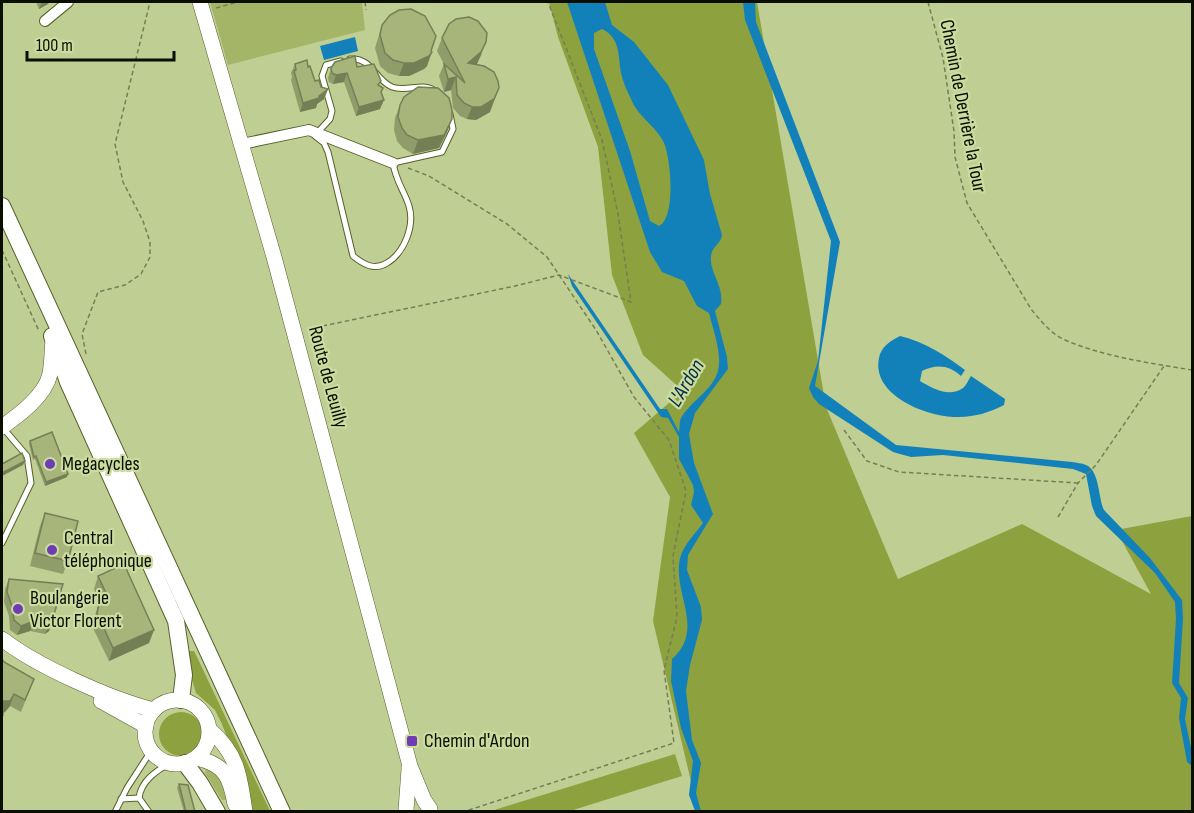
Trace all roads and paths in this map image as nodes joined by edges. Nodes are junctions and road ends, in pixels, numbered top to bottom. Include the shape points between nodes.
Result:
1 (68, 2) edge
2 (150, 2) edge
3 (238, 2) edge
4 (365, 2) edge
5 (548, 2) edge
6 (928, 2) edge
7 (202, 6) edge
8 (366, 10) dead end
9 (45, 21) dead end
10 (444, 101) edge
11 (447, 109) edge
12 (313, 132) junction
13 (242, 144) junction
14 (393, 163) junction
15 (2, 206) edge
16 (2, 250) edge
17 (559, 275) junction
18 (37, 283) junction
19 (294, 332) junction
20 (46, 335) junction
21 (75, 364) junction
22 (1164, 365) junction
23 (1192, 370) edge
24 (2, 427) edge
25 (844, 430) dead end
26 (1078, 483) junction
27 (1058, 517) dead end
28 (2, 543) edge
29 (2, 639) edge
30 (2, 652) edge
31 (181, 700) junction
32 (154, 710) junction
33 (146, 726) junction
34 (210, 730) junction
35 (152, 751) junction
36 (184, 761) junction
37 (410, 766) junction
38 (273, 794) junction
39 (139, 798) junction
40 (121, 799) junction
41 (433, 810) edge
42 (405, 811) edge
43 (115, 812) edge
44 (149, 812) edge
45 (217, 812) edge
46 (237, 812) edge
47 (245, 812) edge
48 (282, 812) edge
49 (292, 812) edge
50 (463, 812) edge

1 - 9 street
2 - 21 path via 115,144 123,182 150,242 150,257 141,274 125,285 98,292 82,334 87,358
3 - 7 path
4 - 8 path
5 - 17 path via 602,140 631,302
6 - 22 path, Chemin de Derrière la Tour via 943,58 955,157 967,203 1031,309 1064,339 1104,353
7 - 13 main road, Route de Leuilly
10 - 12 lane via 432,87 400,89 385,83 370,65 353,58 326,65 322,76 332,111 330,119
11 - 14 lane via 453,129 442,152
12 - 13 street
12 - 14 street
12 - 14 lane via 328,152 353,256 373,267 394,258 406,242 410,208 395,179
13 - 19 main road, Route de Leuilly
14 - 17 path via 429,176 507,224 547,257
15 - 18 main road
16 - 20 path
17 - 19 path
17 - 50 path via 634,397 669,441 686,491 674,556 678,617 664,670 674,743
18 - 20 main road
18 - 21 main road
19 - 37 main road, Route de Leuilly
20 - 24 main road via 50,376 38,396
20 - 31 main road via 176,621 184,675
21 - 38 main road
22 - 23 path, Chemin de Derrière la Tour
22 - 26 path
24 - 28 lane via 27,456 31,483
25 - 26 path via 867,460 899,472
26 - 27 path
29 - 32 main road via 82,683
30 - 33 main road
31 - 32 main road via 166,702
31 - 34 main road via 204,713
32 - 33 main road
33 - 35 main road
34 - 36 main road via 204,750
34 - 47 main road via 230,752
35 - 36 main road via 156,756
35 - 40 lane
36 - 39 lane via 151,774
36 - 45 main road
36 - 46 main road via 212,762 222,768
37 - 41 main road via 424,800
37 - 42 main road
38 - 48 main road
38 - 49 main road
39 - 40 lane
39 - 44 lane
40 - 43 lane
41 - 42 main road via 422,807

